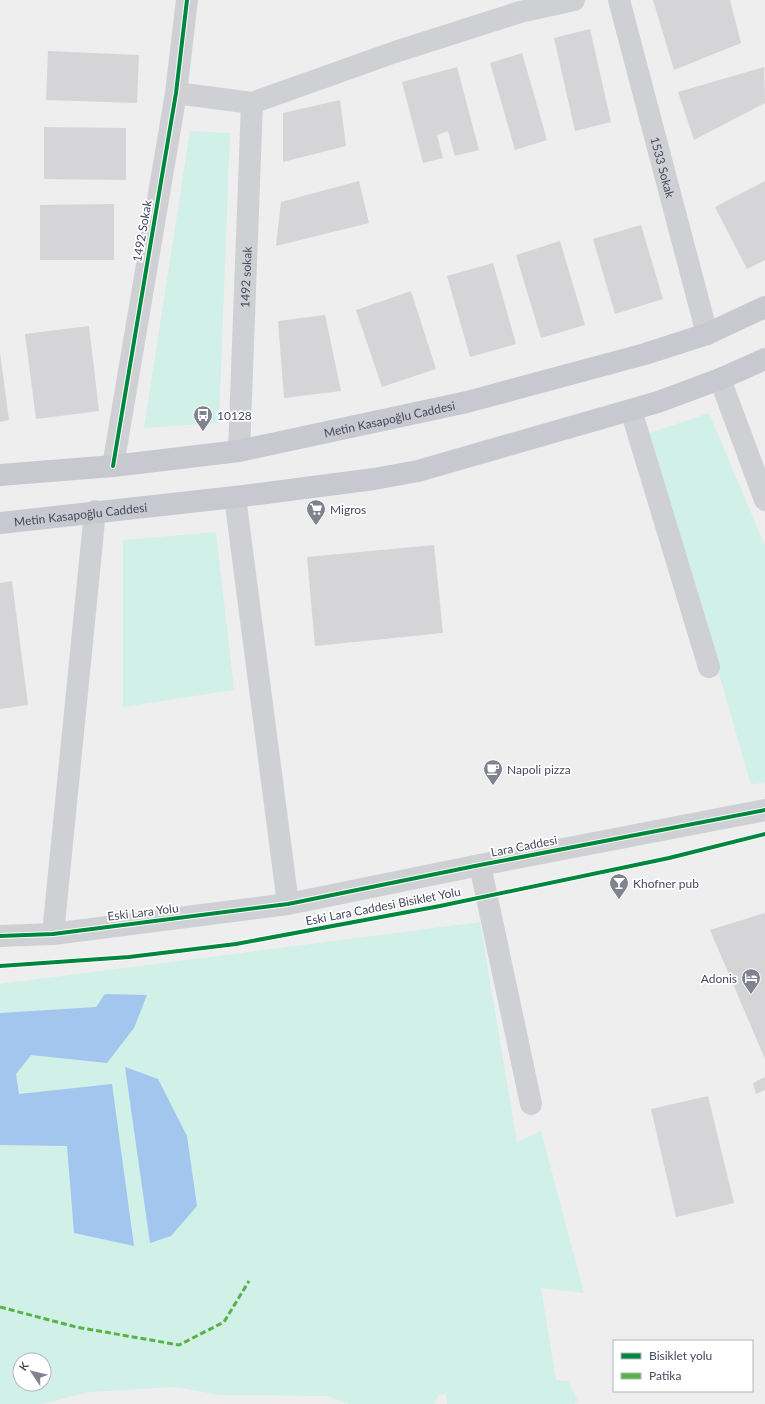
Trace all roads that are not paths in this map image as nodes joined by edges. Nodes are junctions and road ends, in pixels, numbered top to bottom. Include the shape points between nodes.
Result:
1 (187, 0) edge
2 (574, 0) edge
3 (619, 0) edge
4 (176, 93) junction
5 (252, 103) junction
6 (765, 307) edge
7 (707, 334) junction
8 (765, 359) edge
9 (720, 379) junction
10 (630, 410) junction
11 (239, 451) junction
12 (113, 466) junction
13 (0, 475) edge
14 (235, 497) junction
15 (765, 500) edge
16 (95, 511) junction
17 (0, 523) edge
18 (709, 667) dead end
19 (765, 810) edge
20 (480, 864) junction
21 (288, 904) junction
22 (53, 934) junction
23 (0, 936) edge
24 (531, 1104) dead end

1 - 4 street, 1492 Sokak
2 - 5 street via 520,12
3 - 7 street, 1533 Sokak
4 - 5 street
4 - 12 street, 1492 Sokak
5 - 11 street, 1492 sokak
6 - 7 main road, Metin Kasapoğlu Caddesi
7 - 11 main road, Metin Kasapoğlu Caddesi via 645,354 466,402
8 - 9 main road, Metin Kasapoğlu Caddesi
9 - 10 main road, Metin Kasapoğlu Caddesi
9 - 15 street
10 - 14 main road, Metin Kasapoğlu Caddesi via 418,471
10 - 18 street
11 - 12 main road, Metin Kasapoğlu Caddesi
12 - 13 main road, Metin Kasapoğlu Caddesi
14 - 16 main road, Metin Kasapoğlu Caddesi
14 - 21 street
16 - 17 main road, Metin Kasapoğlu Caddesi
16 - 22 street
19 - 20 street, Lara Caddesi
20 - 21 street, Lara Caddesi
20 - 24 street
21 - 22 street, Eski Lara Yolu
22 - 23 street, Eski Lara Yolu

